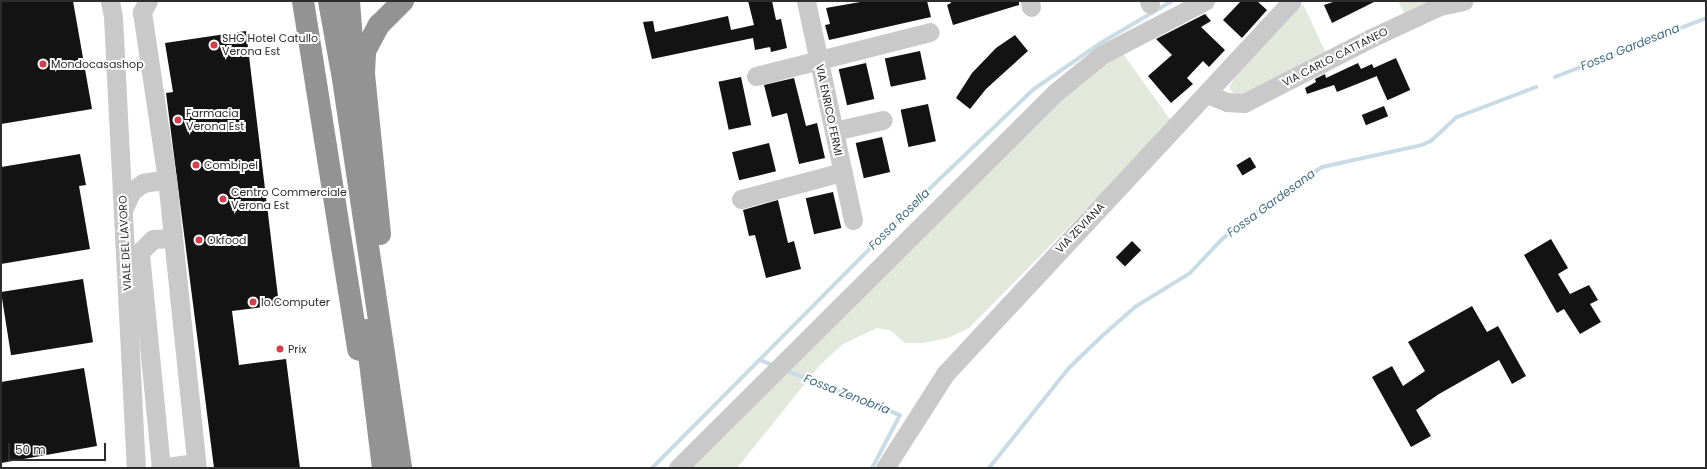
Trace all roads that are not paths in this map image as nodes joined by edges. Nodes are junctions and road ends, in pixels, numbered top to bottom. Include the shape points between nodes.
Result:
1 (148, 1) edge
2 (302, 1) edge
3 (328, 1) edge
4 (348, 1) edge
5 (403, 1) edge
6 (806, 1) edge
7 (1206, 1) edge
8 (1292, 1) edge
9 (1463, 1) edge
10 (114, 6) edge
11 (930, 32) dead end
12 (818, 60) junction
13 (756, 76) dead end
14 (1207, 94) junction
15 (883, 120) dead end
16 (834, 131) junction
17 (120, 154) junction
18 (842, 172) junction
19 (167, 180) junction
20 (143, 183) junction
21 (741, 199) dead end
22 (123, 210) junction
23 (852, 220) dead end
24 (173, 238) junction
25 (387, 431) junction
26 (135, 446) junction
27 (197, 466) edge
28 (136, 468) edge
29 (153, 468) edge
30 (160, 468) edge
31 (383, 468) edge
32 (401, 468) edge
33 (678, 468) edge
34 (885, 468) edge

1 - 19 street via 142,12
2 - 25 highway via 365,392
3 - 25 highway via 345,86
4 - 25 highway via 383,286
5 - 25 highway via 379,25 365,51 364,74 373,148
6 - 12 street, VIA ENRICO FERMI
7 - 33 street via 1104,54 1056,92
8 - 14 street, VIA ZEVIANA
9 - 14 street, VIA CARLO CATTANEO via 1440,6 1371,38 1244,103 1227,102
10 - 17 street, VIALE DEL LAVORO
11 - 12 street
12 - 13 street
12 - 16 street, VIA ENRICO FERMI
14 - 34 street, VIA ZEVIANA via 945,374
15 - 16 street
16 - 18 street, VIA ENRICO FERMI
17 - 20 street via 131,174
17 - 22 street, VIALE DEL LAVORO
18 - 21 street
18 - 23 street, VIA ENRICO FERMI
19 - 20 street
19 - 24 street
20 - 22 street via 132,192
22 - 26 street, VIALE DEL LAVORO
24 - 27 street
24 - 30 street via 153,240 140,252
25 - 31 highway
25 - 32 highway
26 - 28 street, VIALE DEL LAVORO
26 - 29 street via 142,462
27 - 30 street

